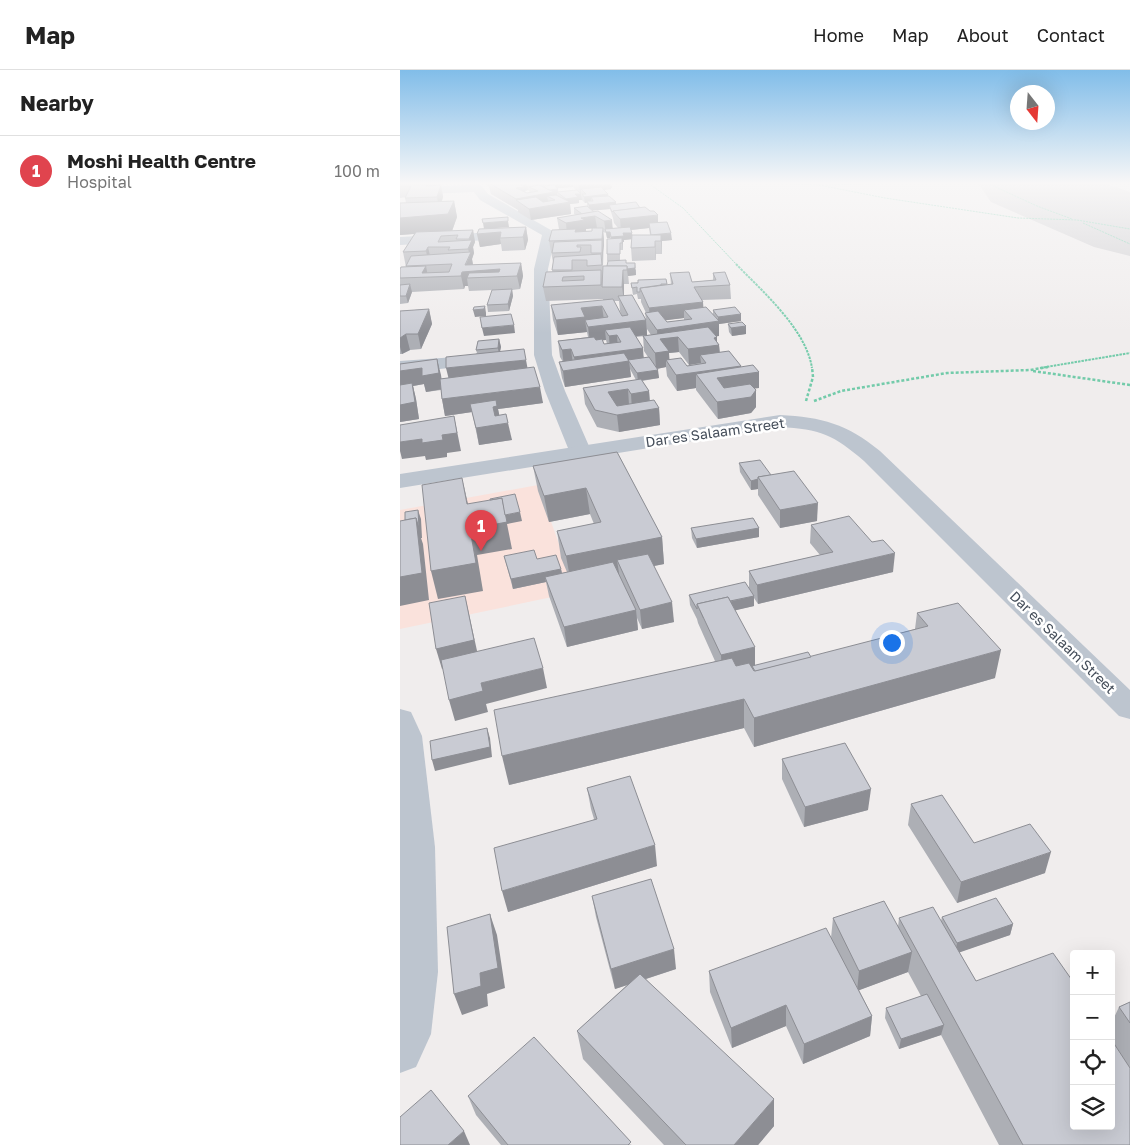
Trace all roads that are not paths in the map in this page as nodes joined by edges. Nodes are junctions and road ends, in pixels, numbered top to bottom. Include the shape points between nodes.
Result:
1 (546, 233) edge
2 (549, 233) edge
3 (400, 241) edge
4 (543, 355) junction
5 (523, 356) edge
6 (504, 358) edge
7 (400, 367) edge
8 (581, 452) junction
9 (402, 482) edge
10 (1130, 708) edge
11 (400, 720) edge
12 (400, 1051) edge

1 - 3 street
2 - 4 street via 541,268
4 - 5 street
4 - 8 street
6 - 7 street
8 - 9 street, Dar es Salaam Street
8 - 10 street, Dar es Salaam Street via 780,421 830,427 852,438
11 - 12 street via 406,736 417,856 416,972 409,1034

